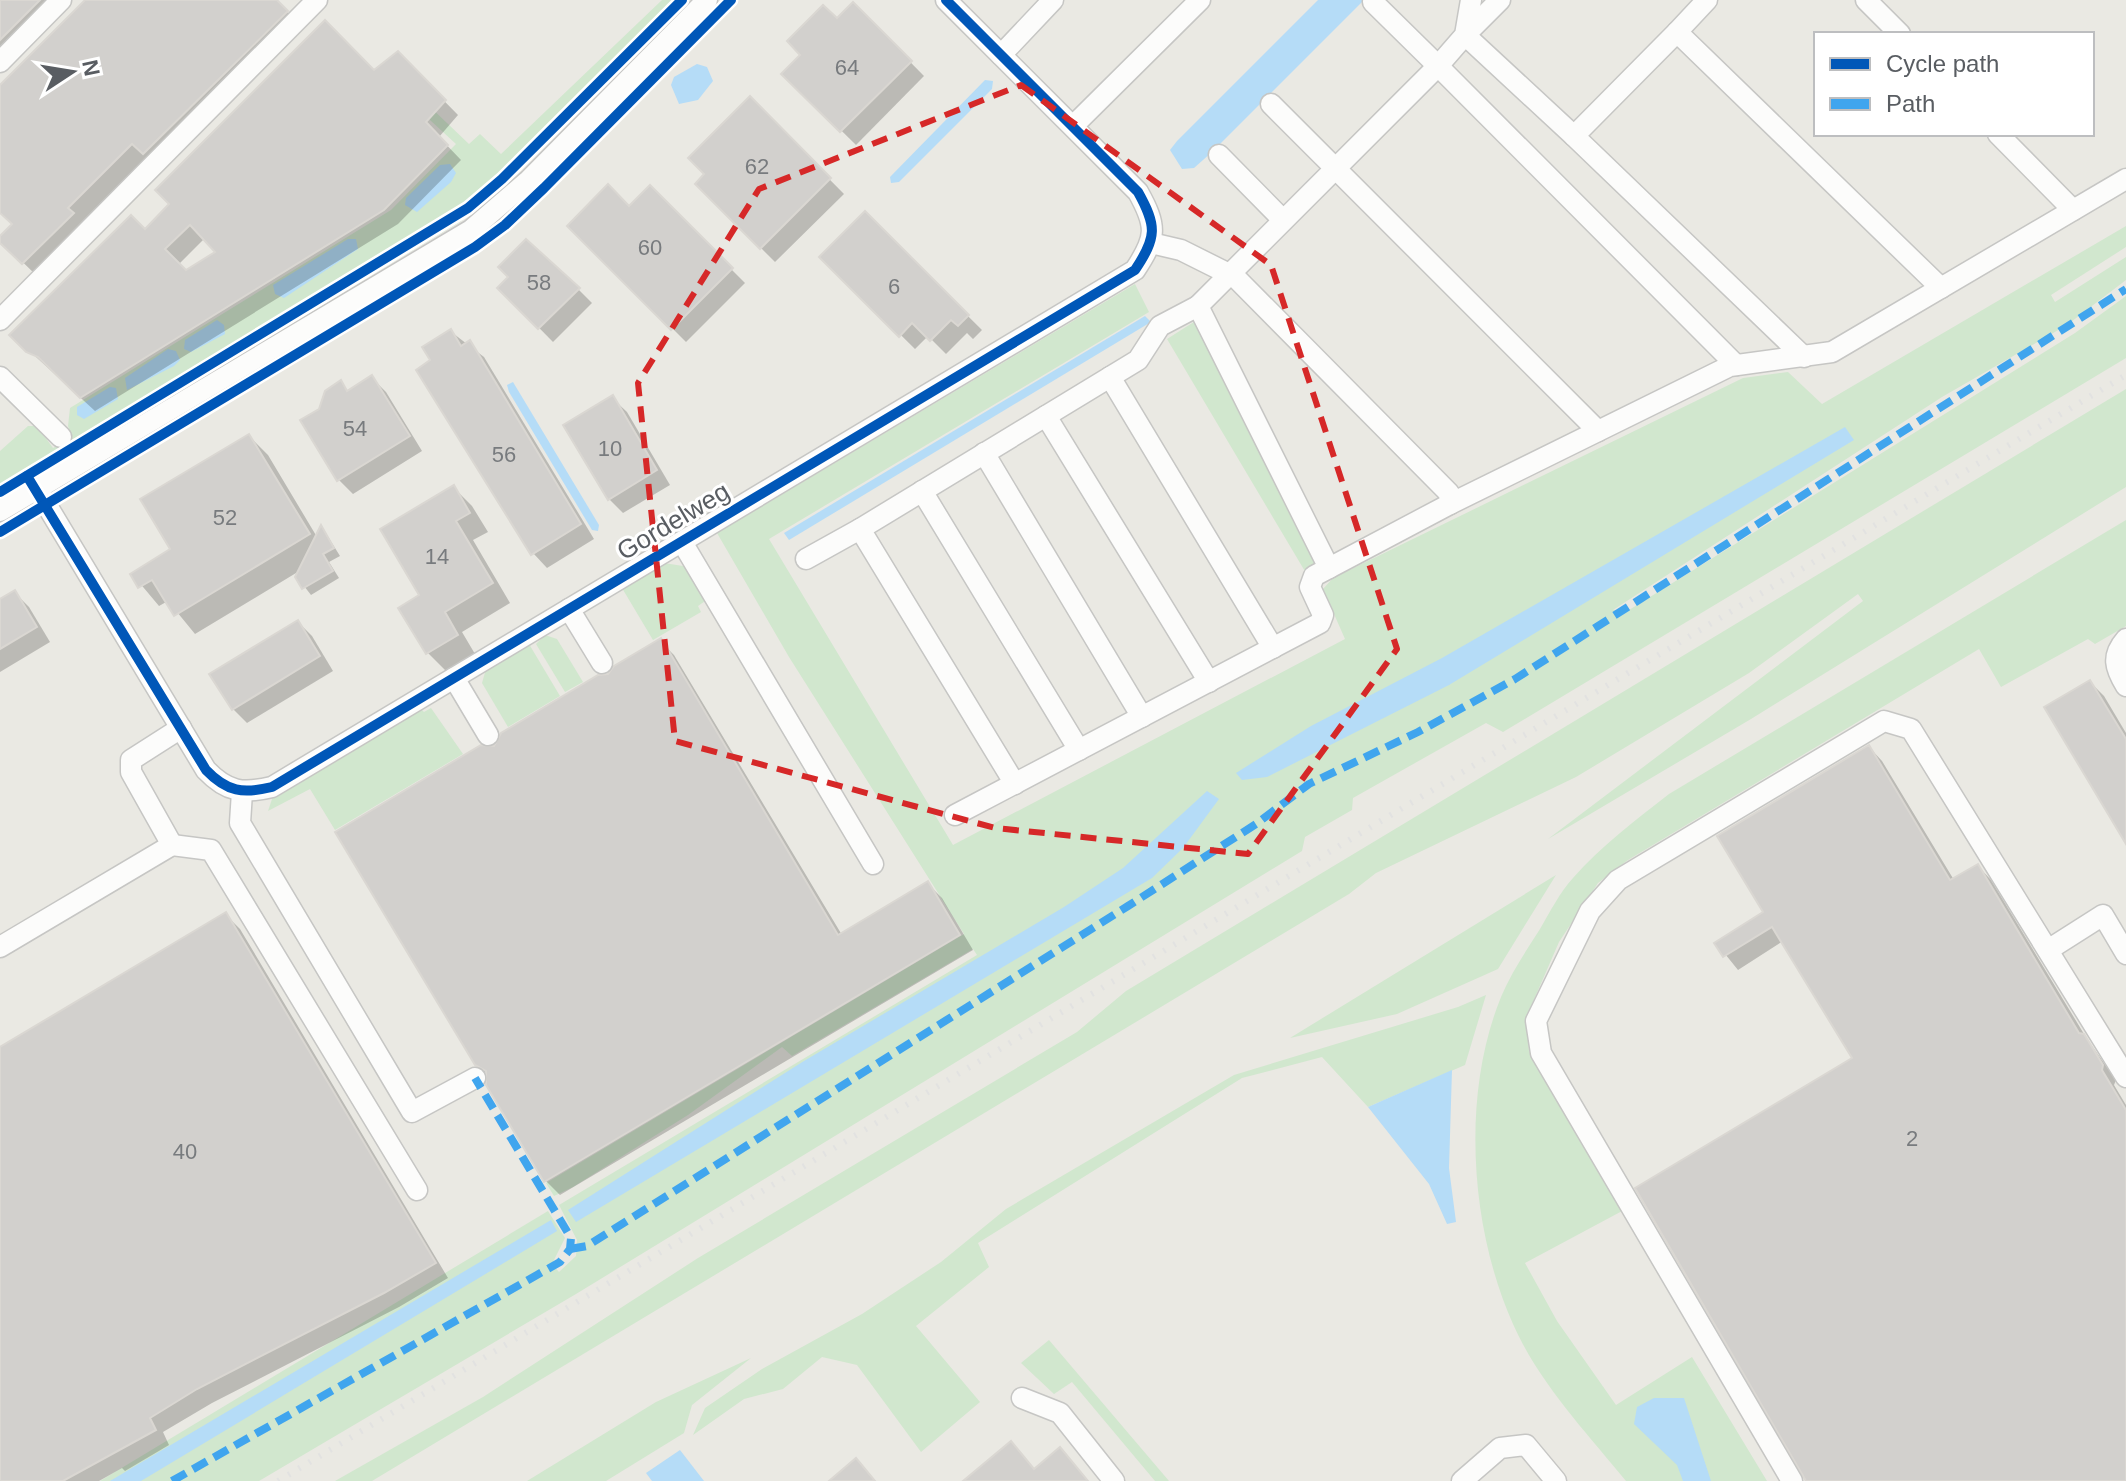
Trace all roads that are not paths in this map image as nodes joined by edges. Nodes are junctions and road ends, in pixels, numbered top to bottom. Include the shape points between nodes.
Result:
1 (61, 0) edge
2 (317, 0) edge
3 (707, 0) edge
4 (946, 0) edge
5 (1053, 0) edge
6 (1200, 0) edge
7 (1471, 0) edge
8 (1500, 0) edge
9 (1707, 0) edge
10 (1866, 0) edge
11 (1373, 2) dead end
12 (1677, 32) junction
13 (1898, 32) edge
14 (1465, 35) junction
15 (1001, 55) junction
16 (0, 62) edge
17 (1438, 66) junction
18 (1271, 104) dead end
19 (1073, 126) junction
20 (1574, 136) junction
21 (2000, 136) edge
22 (1219, 155) dead end
23 (1335, 168) junction
24 (2126, 179) edge
25 (2073, 210) junction
26 (1283, 220) junction
27 (1151, 243) junction
28 (1229, 274) junction
29 (1941, 288) junction
30 (1198, 306) junction
31 (0, 320) edge
32 (1804, 357) junction
33 (1736, 365) junction
34 (0, 377) edge
35 (1110, 377) junction
36 (1046, 416) junction
37 (1598, 431) junction
38 (61, 437) dead end
39 (984, 453) junction
40 (37, 489) junction
41 (922, 491) junction
42 (1450, 504) junction
43 (0, 511) edge
44 (860, 529) junction
45 (682, 542) junction
46 (806, 559) dead end
47 (1329, 568) junction
48 (569, 609) junction
49 (2126, 639) edge
50 (1273, 648) junction
51 (602, 663) dead end
52 (454, 678) junction
53 (1209, 682) junction
54 (2126, 686) edge
55 (1142, 717) junction
56 (181, 728) junction
57 (488, 735) dead end
58 (1079, 750) junction
59 (1015, 784) junction
60 (242, 792) junction
61 (955, 815) dead end
62 (172, 845) junction
63 (873, 864) dead end
64 (0, 947) edge
65 (2048, 950) junction
66 (2126, 954) edge
67 (2126, 1077) edge
68 (475, 1078) dead end
69 (417, 1190) dead end
70 (1022, 1398) dead end
71 (1114, 1481) edge
72 (1462, 1481) edge
73 (1556, 1481) edge
74 (1792, 1481) edge

1 - 16 street
2 - 31 street
3 - 40 street via 529,180 471,230
4 - 15 street
5 - 15 street
6 - 19 street
7 - 14 street
8 - 14 street
9 - 12 street
10 - 13 street
11 - 17 street
12 - 20 street
12 - 29 street
14 - 17 street
14 - 20 street
15 - 19 street
17 - 23 street
17 - 33 street
18 - 23 street
19 - 27 street via 1138,192 1154,220
20 - 32 street
21 - 25 street
22 - 26 street
23 - 26 street
23 - 37 street
24 - 25 street
25 - 29 street
26 - 28 street
27 - 28 street via 1181,250
27 - 45 street, Gordelweg via 1135,270
28 - 30 street
28 - 42 street via 1449,493
29 - 32 street via 1832,352
30 - 35 street via 1160,326 1138,360
30 - 47 street
32 - 33 street
33 - 37 street
34 - 38 street
35 - 36 street
35 - 50 street
36 - 39 street
36 - 53 street
37 - 42 street
39 - 41 street
39 - 55 street
40 - 43 street
40 - 56 street
41 - 44 street
41 - 58 street
42 - 47 street
44 - 46 street
44 - 59 street
45 - 48 street, Gordelweg
45 - 63 street
47 - 50 street via 1314,576 1310,587 1323,615 1320,623
48 - 51 street
48 - 52 street, Gordelweg
49 - 54 street via 2115,659
50 - 53 street
52 - 57 street
52 - 60 street, Gordelweg via 272,787
53 - 55 street
55 - 58 street
56 - 60 street via 221,786
56 - 62 street via 131,760 131,772
58 - 59 street
59 - 61 street
60 - 68 street via 240,823 412,1112
62 - 64 street
62 - 69 street via 211,850
65 - 66 street via 2103,915
65 - 67 street
65 - 74 street via 1911,729 1884,721 1618,880 1590,911 1536,1021 1541,1053
70 - 71 street via 1060,1413
72 - 73 street via 1500,1448 1526,1445

